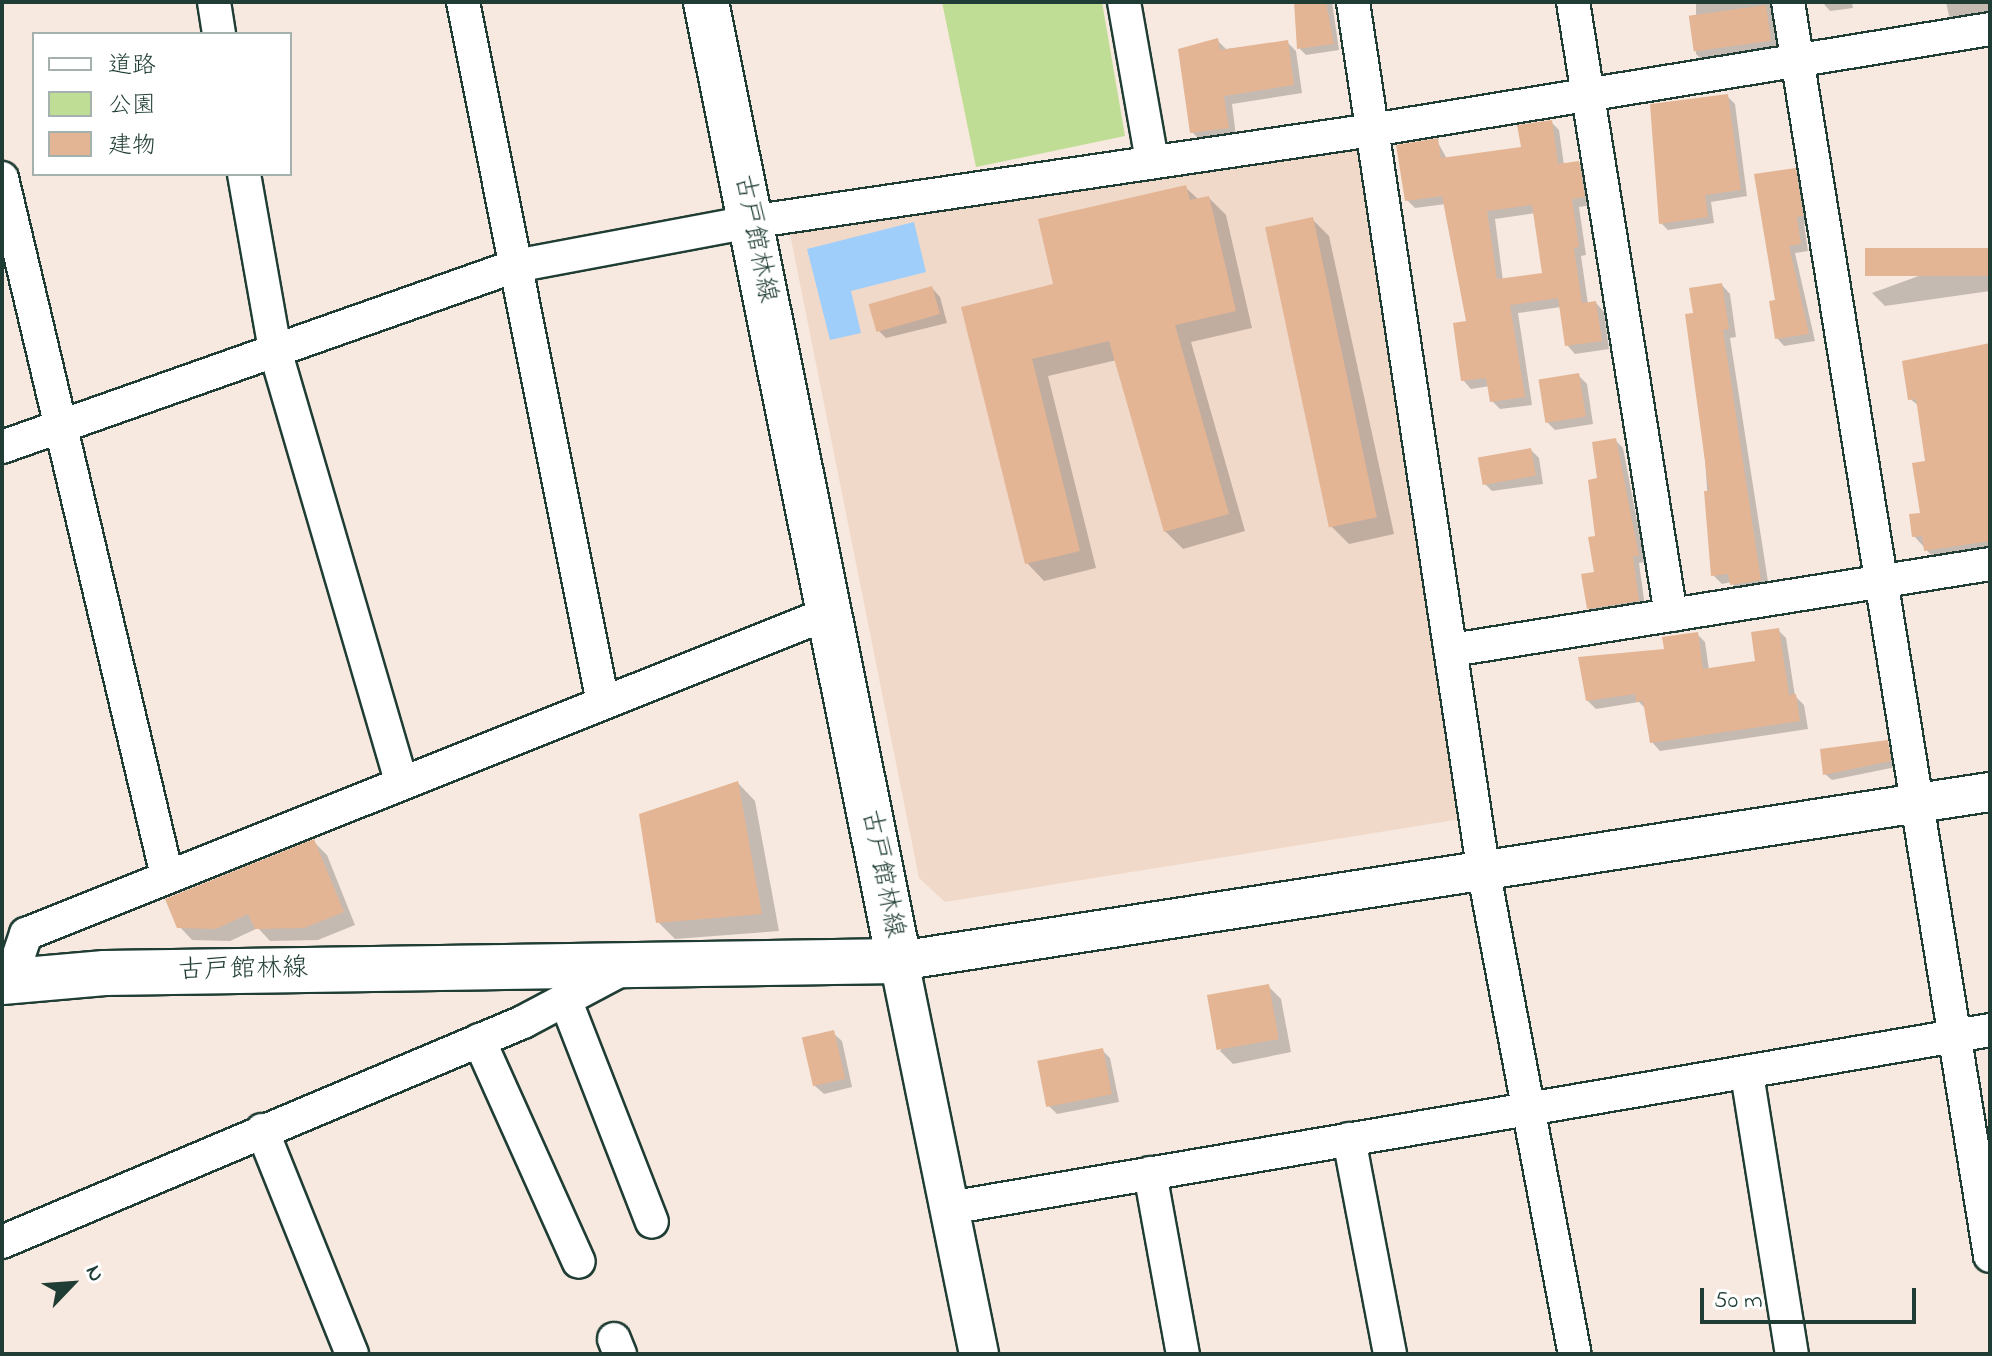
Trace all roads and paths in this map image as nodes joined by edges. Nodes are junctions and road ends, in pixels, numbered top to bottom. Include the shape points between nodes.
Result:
1 (214, 2) edge
2 (463, 2) edge
3 (706, 2) edge
4 (1124, 2) edge
5 (1353, 2) edge
6 (1573, 2) edge
7 (1788, 2) edge
8 (1990, 29) edge
9 (219, 32) edge
10 (1799, 64) junction
11 (1588, 96) junction
12 (1372, 130) junction
13 (1152, 160) junction
14 (244, 176) edge
15 (2, 178) edge
16 (750, 222) junction
17 (515, 266) junction
18 (275, 350) junction
19 (61, 427) junction
20 (2, 447) edge
21 (1990, 564) edge
22 (1883, 583) junction
23 (829, 613) junction
24 (1671, 615) junction
25 (1452, 650) junction
26 (603, 703) junction
27 (401, 782) junction
28 (1990, 792) edge
29 (1918, 804) junction
30 (1484, 874) junction
31 (167, 876) junction
32 (899, 961) junction
33 (635, 963) junction
34 (6, 982) edge
35 (565, 999) junction
36 (1990, 1030) edge
37 (1955, 1036) junction
38 (479, 1040) junction
39 (1747, 1074) junction
40 (1526, 1108) junction
41 (262, 1130) junction
42 (1349, 1139) junction
43 (1150, 1173) junction
44 (949, 1208) junction
45 (652, 1222) dead end
46 (2, 1242) edge
47 (1990, 1256) edge
48 (579, 1262) dead end
49 (352, 1354) edge
50 (979, 1354) edge
51 (1183, 1354) edge
52 (1390, 1354) edge
53 (1575, 1354) edge
54 (1792, 1354) edge

1 - 9 street
2 - 17 street
3 - 16 main road, 古戸館林線
4 - 13 street
5 - 12 street
6 - 11 street
7 - 10 street
8 - 10 street
10 - 11 street
10 - 22 street
11 - 12 street
11 - 24 street
12 - 13 street
12 - 25 street
13 - 16 street
14 - 18 street
15 - 19 street
16 - 17 street
16 - 23 main road, 古戸館林線
17 - 18 street
17 - 26 street
18 - 19 street
18 - 27 street
19 - 20 street
19 - 31 street
21 - 22 street
22 - 24 street
22 - 29 street
23 - 26 street
23 - 32 main road, 古戸館林線
24 - 25 street
25 - 30 street
26 - 27 street
27 - 31 street
28 - 29 street
29 - 30 street
29 - 37 street
30 - 32 street
30 - 40 street
31 - 34 street via 26,934
32 - 33 main road, 古戸館林線
32 - 44 street
33 - 34 main road, 古戸館林線 via 105,973
33 - 35 street
35 - 38 street
35 - 45 street
36 - 37 street
37 - 39 street
37 - 47 street
38 - 41 street
38 - 48 street
39 - 40 street
39 - 54 street
40 - 42 street
40 - 53 street
41 - 46 street
41 - 49 street
42 - 43 street
42 - 52 street
43 - 44 street
43 - 51 street
44 - 50 street

